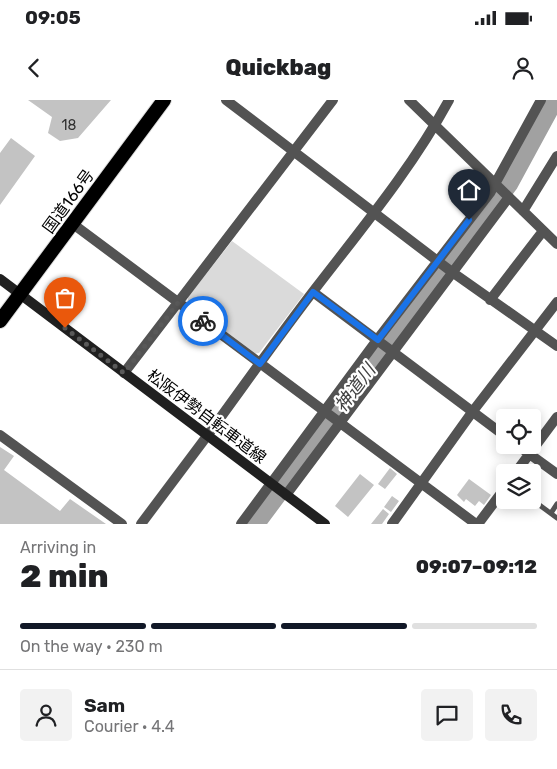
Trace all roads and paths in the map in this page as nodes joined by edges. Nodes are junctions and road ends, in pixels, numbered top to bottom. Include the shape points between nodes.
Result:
1 (164, 100) edge
2 (226, 100) edge
3 (333, 100) edge
4 (409, 100) edge
5 (449, 100) edge
6 (540, 100) edge
7 (435, 125) junction
8 (294, 152) junction
9 (557, 156) edge
10 (496, 184) junction
11 (509, 196) junction
12 (523, 211) junction
13 (375, 212) junction
14 (73, 224) junction
15 (543, 231) junction
16 (557, 244) edge
17 (438, 262) junction
18 (451, 272) junction
19 (0, 279) edge
20 (313, 292) junction
21 (21, 294) junction
22 (490, 300) junction
23 (557, 302) edge
24 (178, 303) junction
25 (0, 322) edge
26 (535, 331) junction
27 (378, 340) junction
28 (557, 346) edge
29 (393, 351) junction
30 (260, 364) junction
31 (124, 373) junction
32 (473, 411) junction
33 (325, 412) junction
34 (557, 417) edge
35 (340, 424) junction
36 (496, 429) edge
37 (0, 434) edge
38 (207, 436) junction
39 (530, 455) junction
40 (523, 464) edge
41 (557, 474) edge
42 (421, 482) junction
43 (271, 483) junction
44 (286, 494) junction
45 (496, 500) edge
46 (557, 504) edge
47 (541, 506) edge
48 (551, 513) junction
49 (557, 518) edge
50 (122, 524) edge
51 (141, 524) edge
52 (241, 524) edge
53 (325, 524) edge
54 (392, 524) edge
55 (477, 524) edge

1 - 14 highway, 国道166号
2 - 8 street
3 - 8 street
4 - 7 street
5 - 7 street
6 - 10 street
7 - 10 street
7 - 13 street
8 - 13 street
8 - 24 street
9 - 12 street
10 - 11 street
10 - 17 street
11 - 12 street
11 - 18 street
12 - 15 street
13 - 17 street
13 - 20 street
14 - 21 highway, 国道166号
14 - 24 street
15 - 16 street
15 - 22 street
17 - 18 street
17 - 27 street
18 - 22 street
18 - 29 street
19 - 21 main road, 松阪伊勢自転車道線
20 - 27 street
20 - 30 street
21 - 25 highway, 国道166号
21 - 31 main road, 松阪伊勢自転車道線
22 - 26 street
23 - 26 street
24 - 30 street
24 - 31 street
26 - 28 street
26 - 32 street
27 - 29 street
27 - 33 street
29 - 32 street
29 - 35 street
30 - 33 street
30 - 38 street
31 - 38 main road, 松阪伊勢自転車道線
32 - 36 street
32 - 42 street
33 - 35 street
33 - 43 street
34 - 39 street
35 - 42 street
35 - 44 street
37 - 50 street
38 - 43 main road, 松阪伊勢自転車道線
38 - 51 street
39 - 40 street
39 - 41 street
42 - 54 street
42 - 55 street
43 - 44 main road, 松阪伊勢自転車道線
43 - 52 street
44 - 53 main road, 松阪伊勢自転車道線
45 - 55 street
46 - 48 lane
47 - 48 lane
48 - 49 lane

